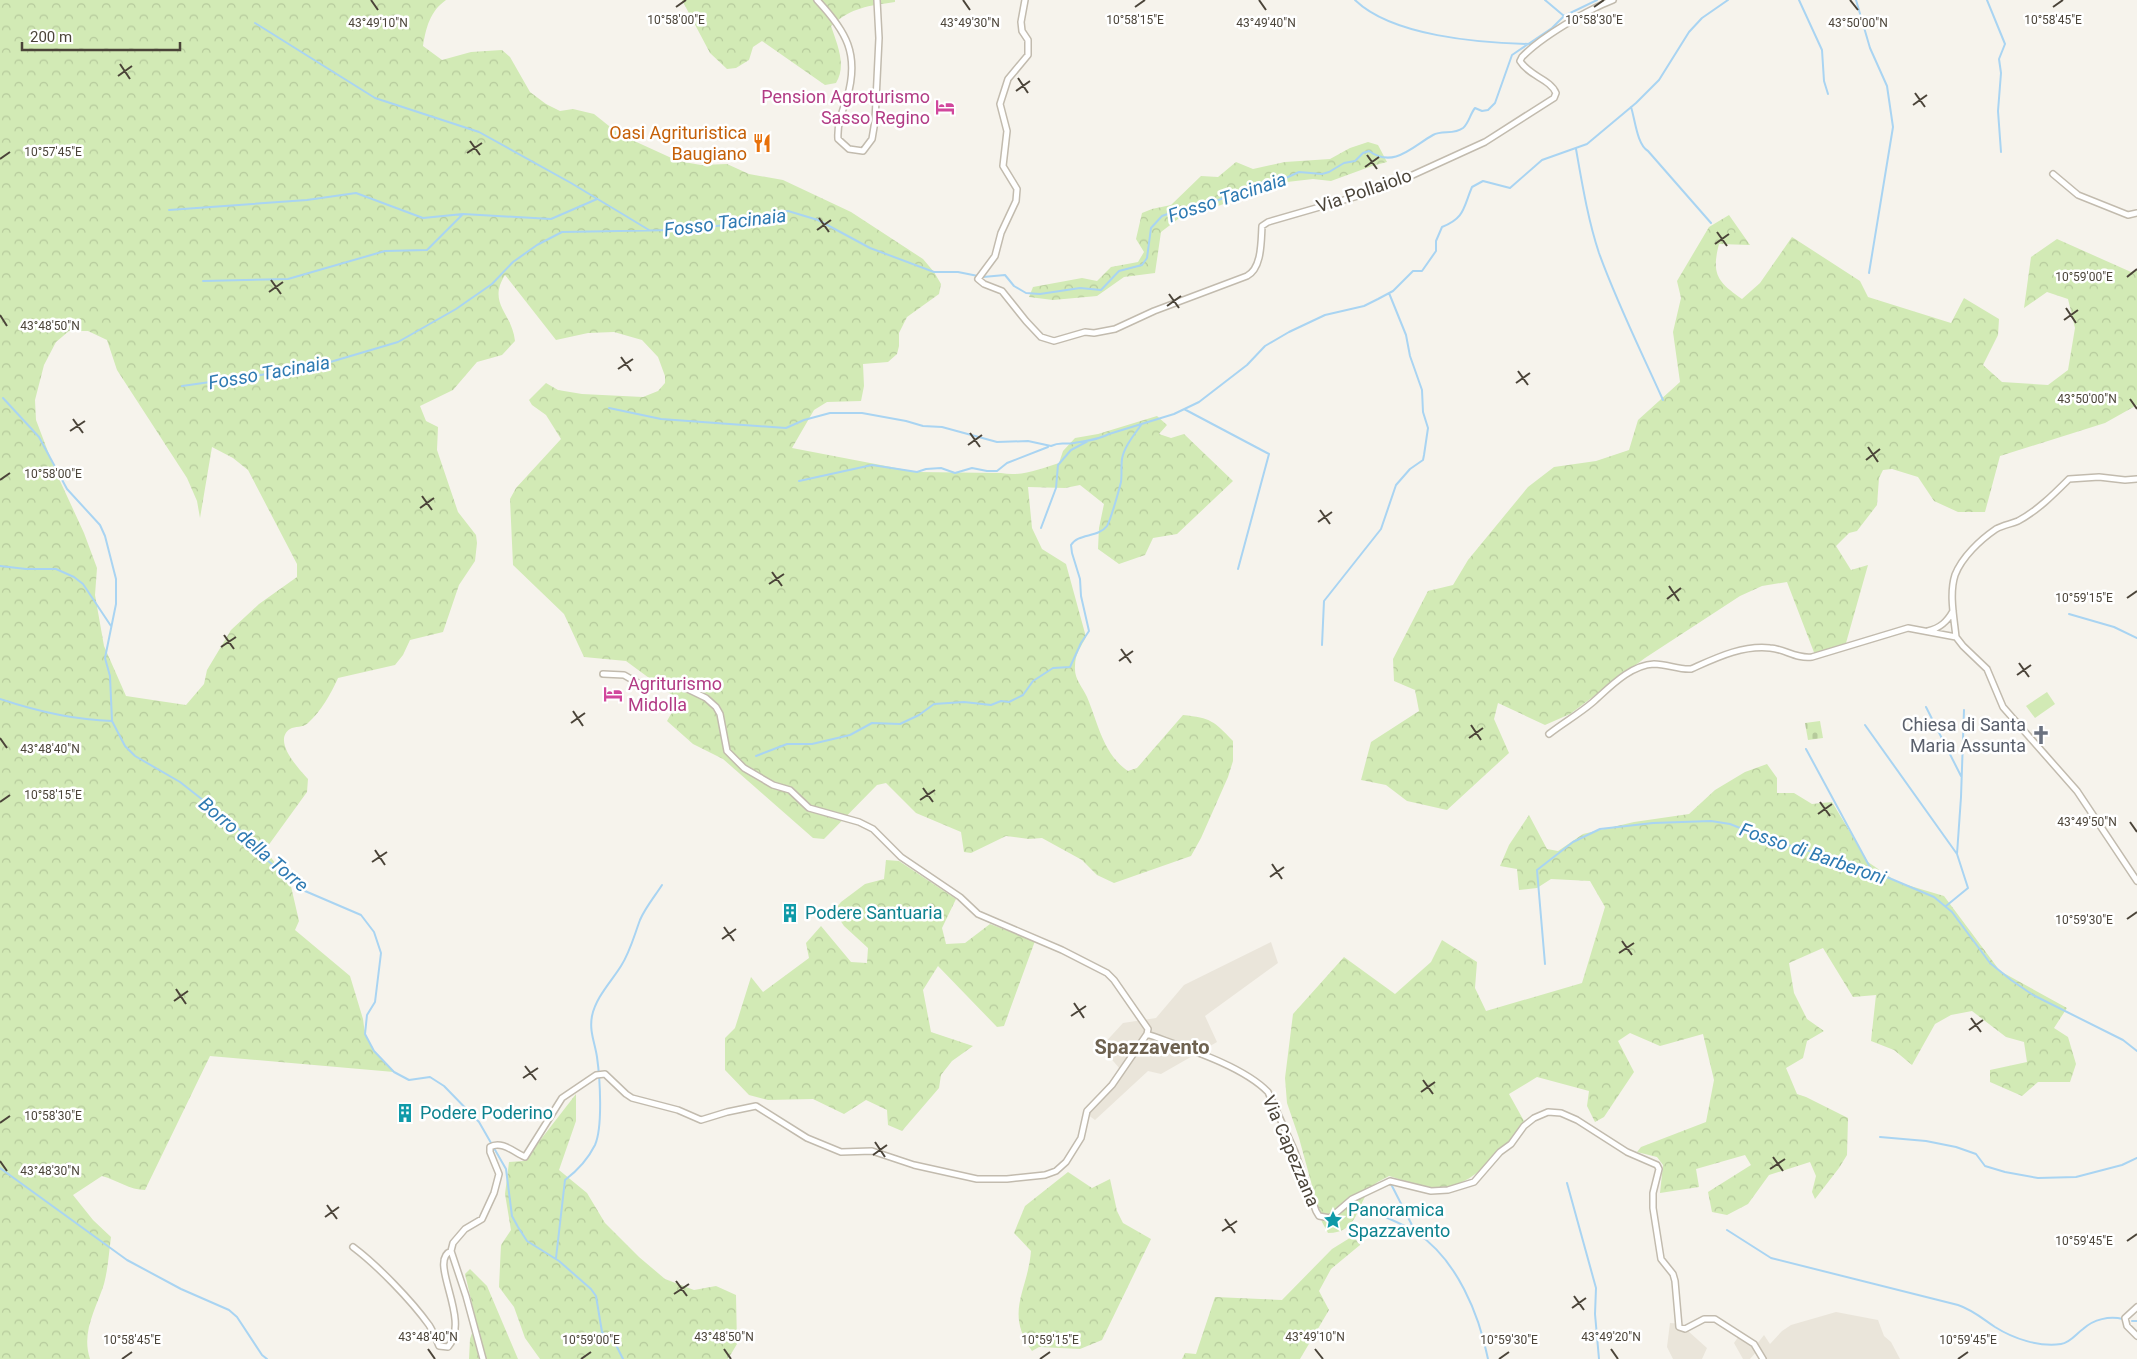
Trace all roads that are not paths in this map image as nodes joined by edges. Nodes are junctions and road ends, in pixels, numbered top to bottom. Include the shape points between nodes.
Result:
1 (817, 0) edge
2 (877, 0) edge
3 (1025, 0) edge
4 (1613, 0) edge
5 (2053, 174) dead end
6 (2137, 213) edge
7 (2137, 479) edge
8 (1953, 611) junction
9 (1926, 632) junction
10 (1956, 637) junction
11 (603, 674) dead end
12 (1549, 734) dead end
13 (2137, 881) edge
14 (1148, 1032) junction
15 (353, 1247) dead end
16 (451, 1251) junction
17 (2137, 1307) edge
18 (2137, 1336) edge
19 (483, 1359) edge
20 (1763, 1359) edge

1 - 2 street via 840,27 852,55 853,73 837,128 838,140 849,149 863,151 872,139 875,121 879,38
3 - 4 street, Via Pollaiolo via 1021,22 1030,48 1008,79 1000,104 1007,131 1003,166 1017,189 1016,201 1000,234 995,256 978,277 984,284 1002,291 1041,337 1054,341 1086,332 1115,329 1163,307 1247,276 1256,267 1262,226 1268,222 1382,189 1504,131 1554,98 1556,93 1550,85 1525,70 1520,61 1522,57 1542,40
5 - 6 street via 2078,195 2128,215
7 - 8 street via 2068,479 2055,494 2018,521 1997,529 1965,557 1955,576
8 - 9 street via 1942,626
8 - 10 street
9 - 10 street
9 - 12 street via 1908,628 1812,657 1803,658 1769,648 1738,650 1692,669 1652,664 1610,686
10 - 13 street via 1987,670 2003,707 2076,791
11 - 14 street via 624,675 643,686 673,682 706,698 720,714 727,751 744,768 773,785 790,790 809,808 858,822 873,830 901,857 960,897 978,914 1107,973
14 - 16 street via 1112,1084 1087,1111 1081,1138 1066,1162 1044,1175 1007,1179 977,1179 914,1165 872,1151 841,1152 808,1138 756,1106 701,1120 678,1110 632,1098 609,1077 601,1074 562,1098 527,1155 523,1157 501,1146 490,1147 499,1174 494,1193 482,1219 466,1229 453,1243
14 - 20 street, Via Capezzana via 1230,1066 1261,1084 1286,1130 1316,1211 1325,1218 1330,1218 1352,1199 1390,1181 1431,1191 1464,1186 1474,1182 1534,1118 1548,1112 1577,1120 1659,1169 1653,1208 1661,1259 1675,1281 1679,1327 1686,1329 1704,1319 1715,1319 1754,1344
15 - 16 street via 409,1300 443,1348 452,1342 455,1322 453,1299 443,1266 443,1258
16 - 19 street
17 - 18 street via 2125,1318 2126,1326

